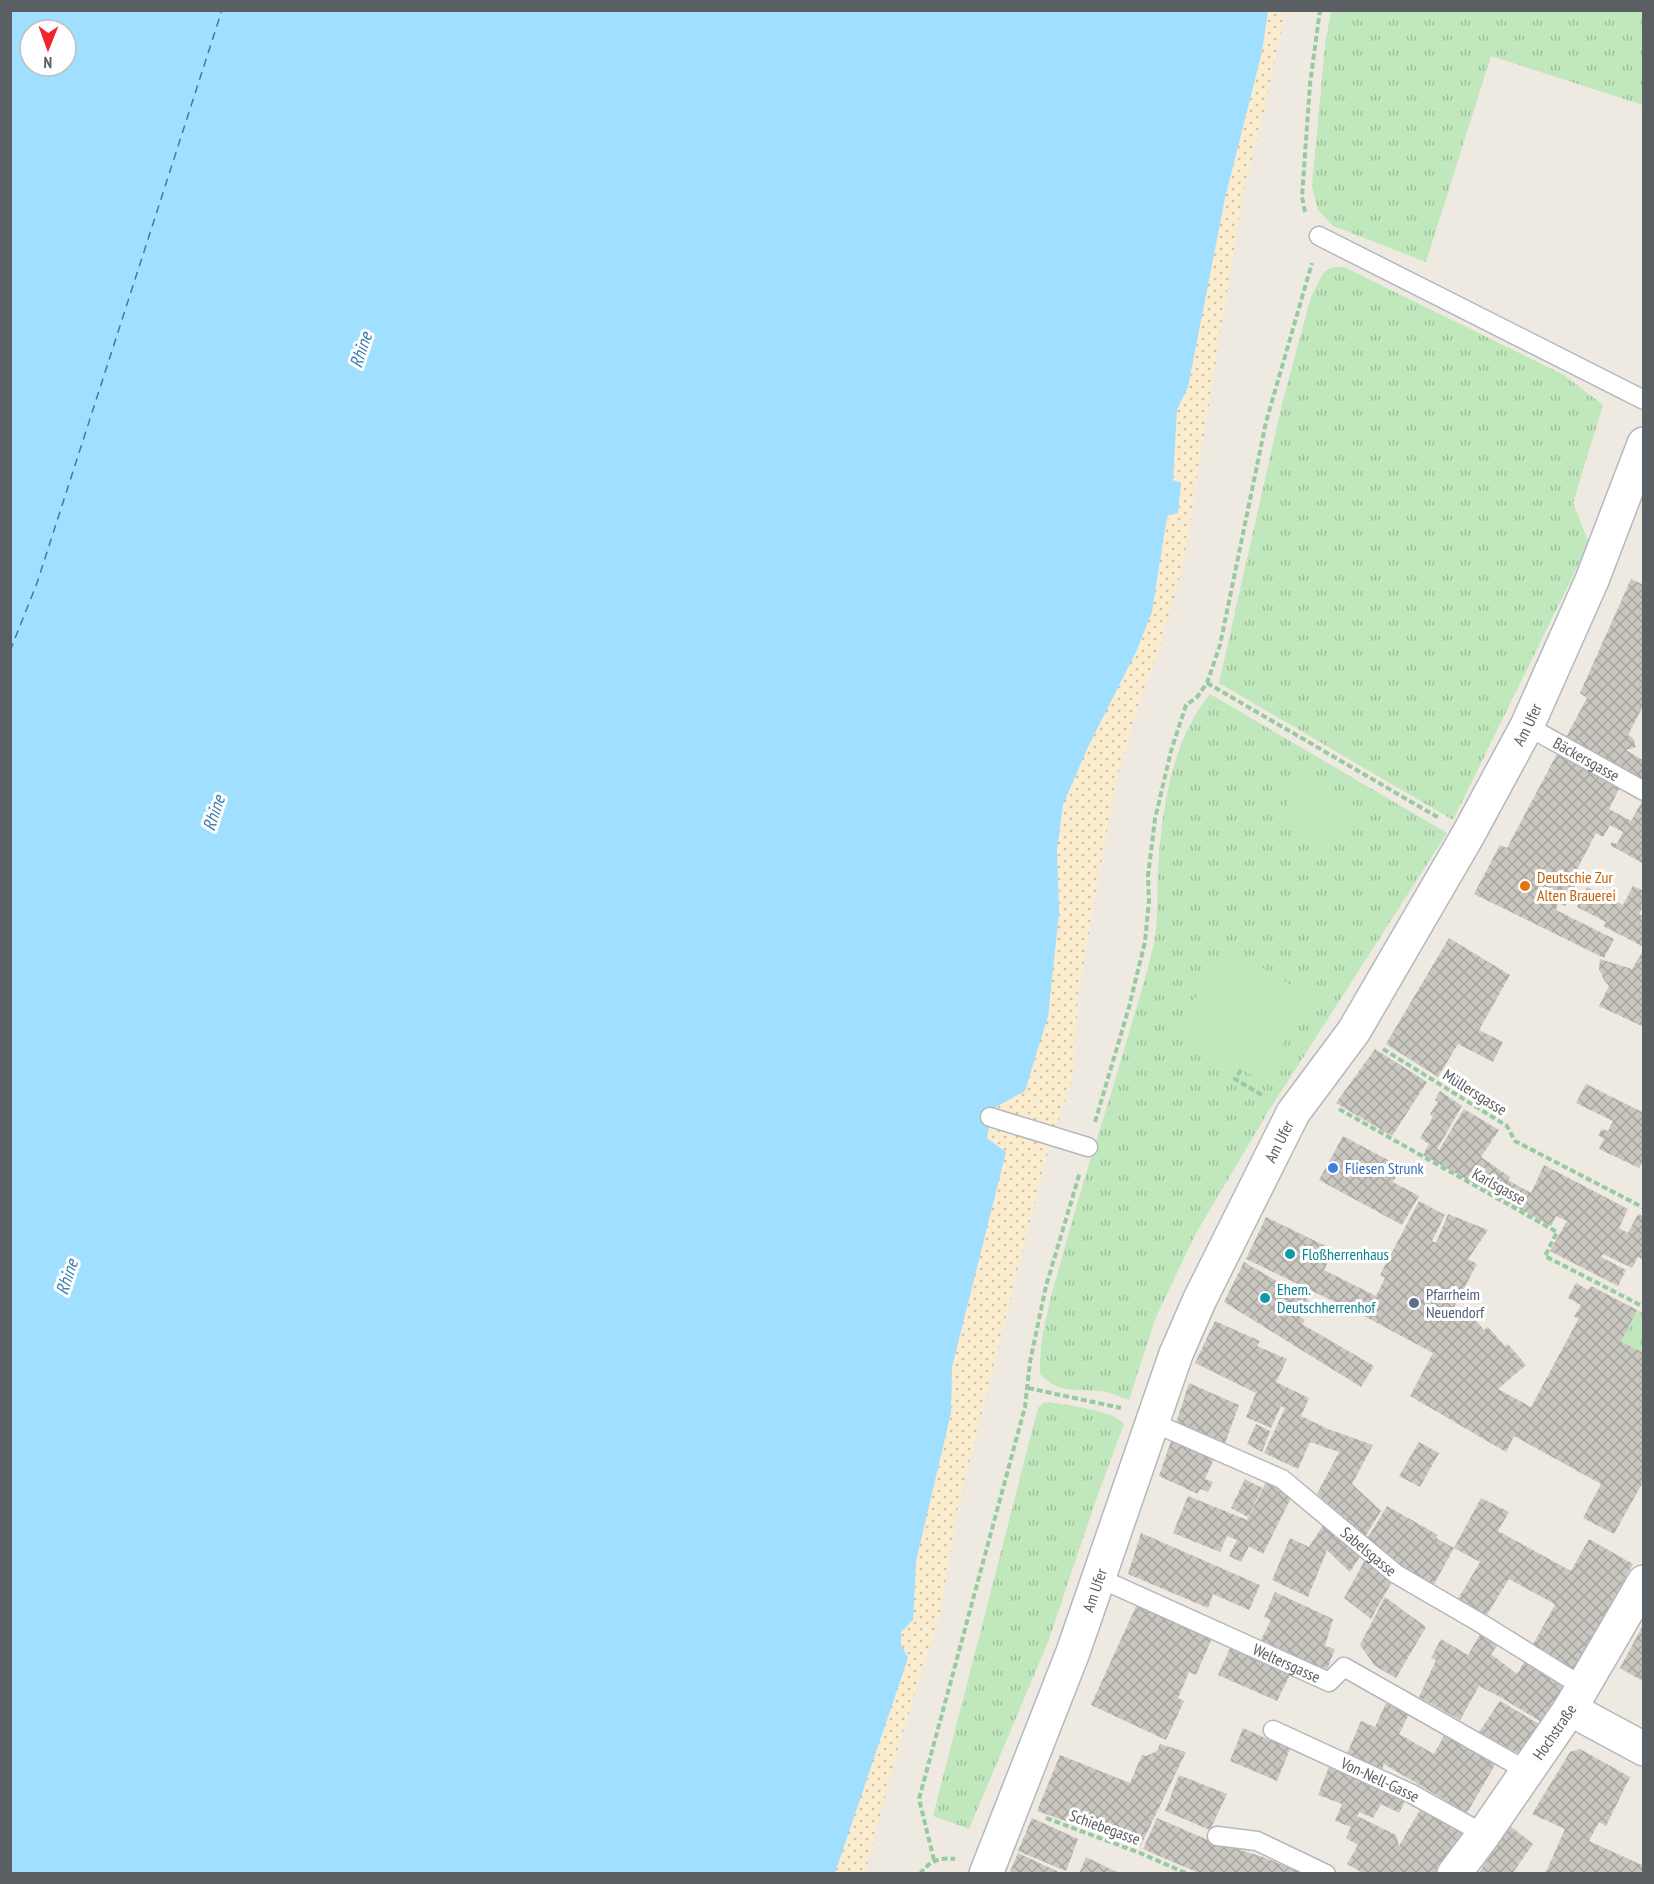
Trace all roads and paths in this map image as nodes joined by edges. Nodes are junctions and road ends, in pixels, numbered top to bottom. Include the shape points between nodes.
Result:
1 (1320, 10) edge
2 (1319, 236) junction
3 (1644, 400) edge
4 (1644, 444) edge
5 (1207, 683) junction
6 (1527, 726) junction
7 (1644, 791) edge
8 (1468, 835) junction
9 (1354, 1031) junction
10 (1309, 1092) junction
11 (990, 1117) dead end
12 (1088, 1147) junction
13 (1644, 1208) edge
14 (1644, 1307) edge
15 (1028, 1388) junction
16 (1152, 1422) junction
17 (1099, 1578) junction
18 (1644, 1582) edge
19 (1576, 1698) junction
20 (1273, 1730) dead end
21 (1644, 1749) edge
22 (1527, 1771) junction
23 (1012, 1805) junction
24 (1484, 1834) junction
25 (1217, 1836) dead end
26 (934, 1860) junction
27 (972, 1866) edge
28 (920, 1874) edge
29 (1188, 1874) edge
30 (1326, 1874) edge
31 (1454, 1874) edge

1 - 2 path via 1302,197 1307,220
2 - 3 lane
2 - 5 path via 1266,422 1220,645
4 - 6 street, Am Ufer via 1592,580
5 - 8 path
5 - 12 path via 1186,705 1171,751 1155,819 1145,942
6 - 7 lane, Bäckersgasse
6 - 8 street, Am Ufer
8 - 9 street, Am Ufer
9 - 10 street, Am Ufer
9 - 13 path, Müllersgasse via 1507,1126 1515,1141
10 - 14 path, Karlsgasse via 1557,1232 1545,1256
10 - 16 street, Am Ufer via 1293,1113 1200,1299
11 - 12 lane
12 - 15 path via 1046,1286
15 - 16 path via 1121,1408
15 - 26 path via 919,1799
16 - 17 street, Am Ufer
16 - 19 lane, Sabelsgasse via 1282,1479 1396,1575 1482,1624
17 - 22 lane, Weltersgasse via 1329,1682 1344,1667
17 - 23 street, Am Ufer
18 - 19 street, Hochstraße
19 - 21 street
19 - 22 street, Hochstraße
20 - 24 lane, Von-Nell-Gasse via 1412,1794
22 - 24 street, Hochstraße
23 - 27 street, Am Ufer
23 - 29 path, Schiebegasse
24 - 31 street, Hochstraße
25 - 30 lane via 1257,1841
26 - 27 path via 945,1857
26 - 28 path

